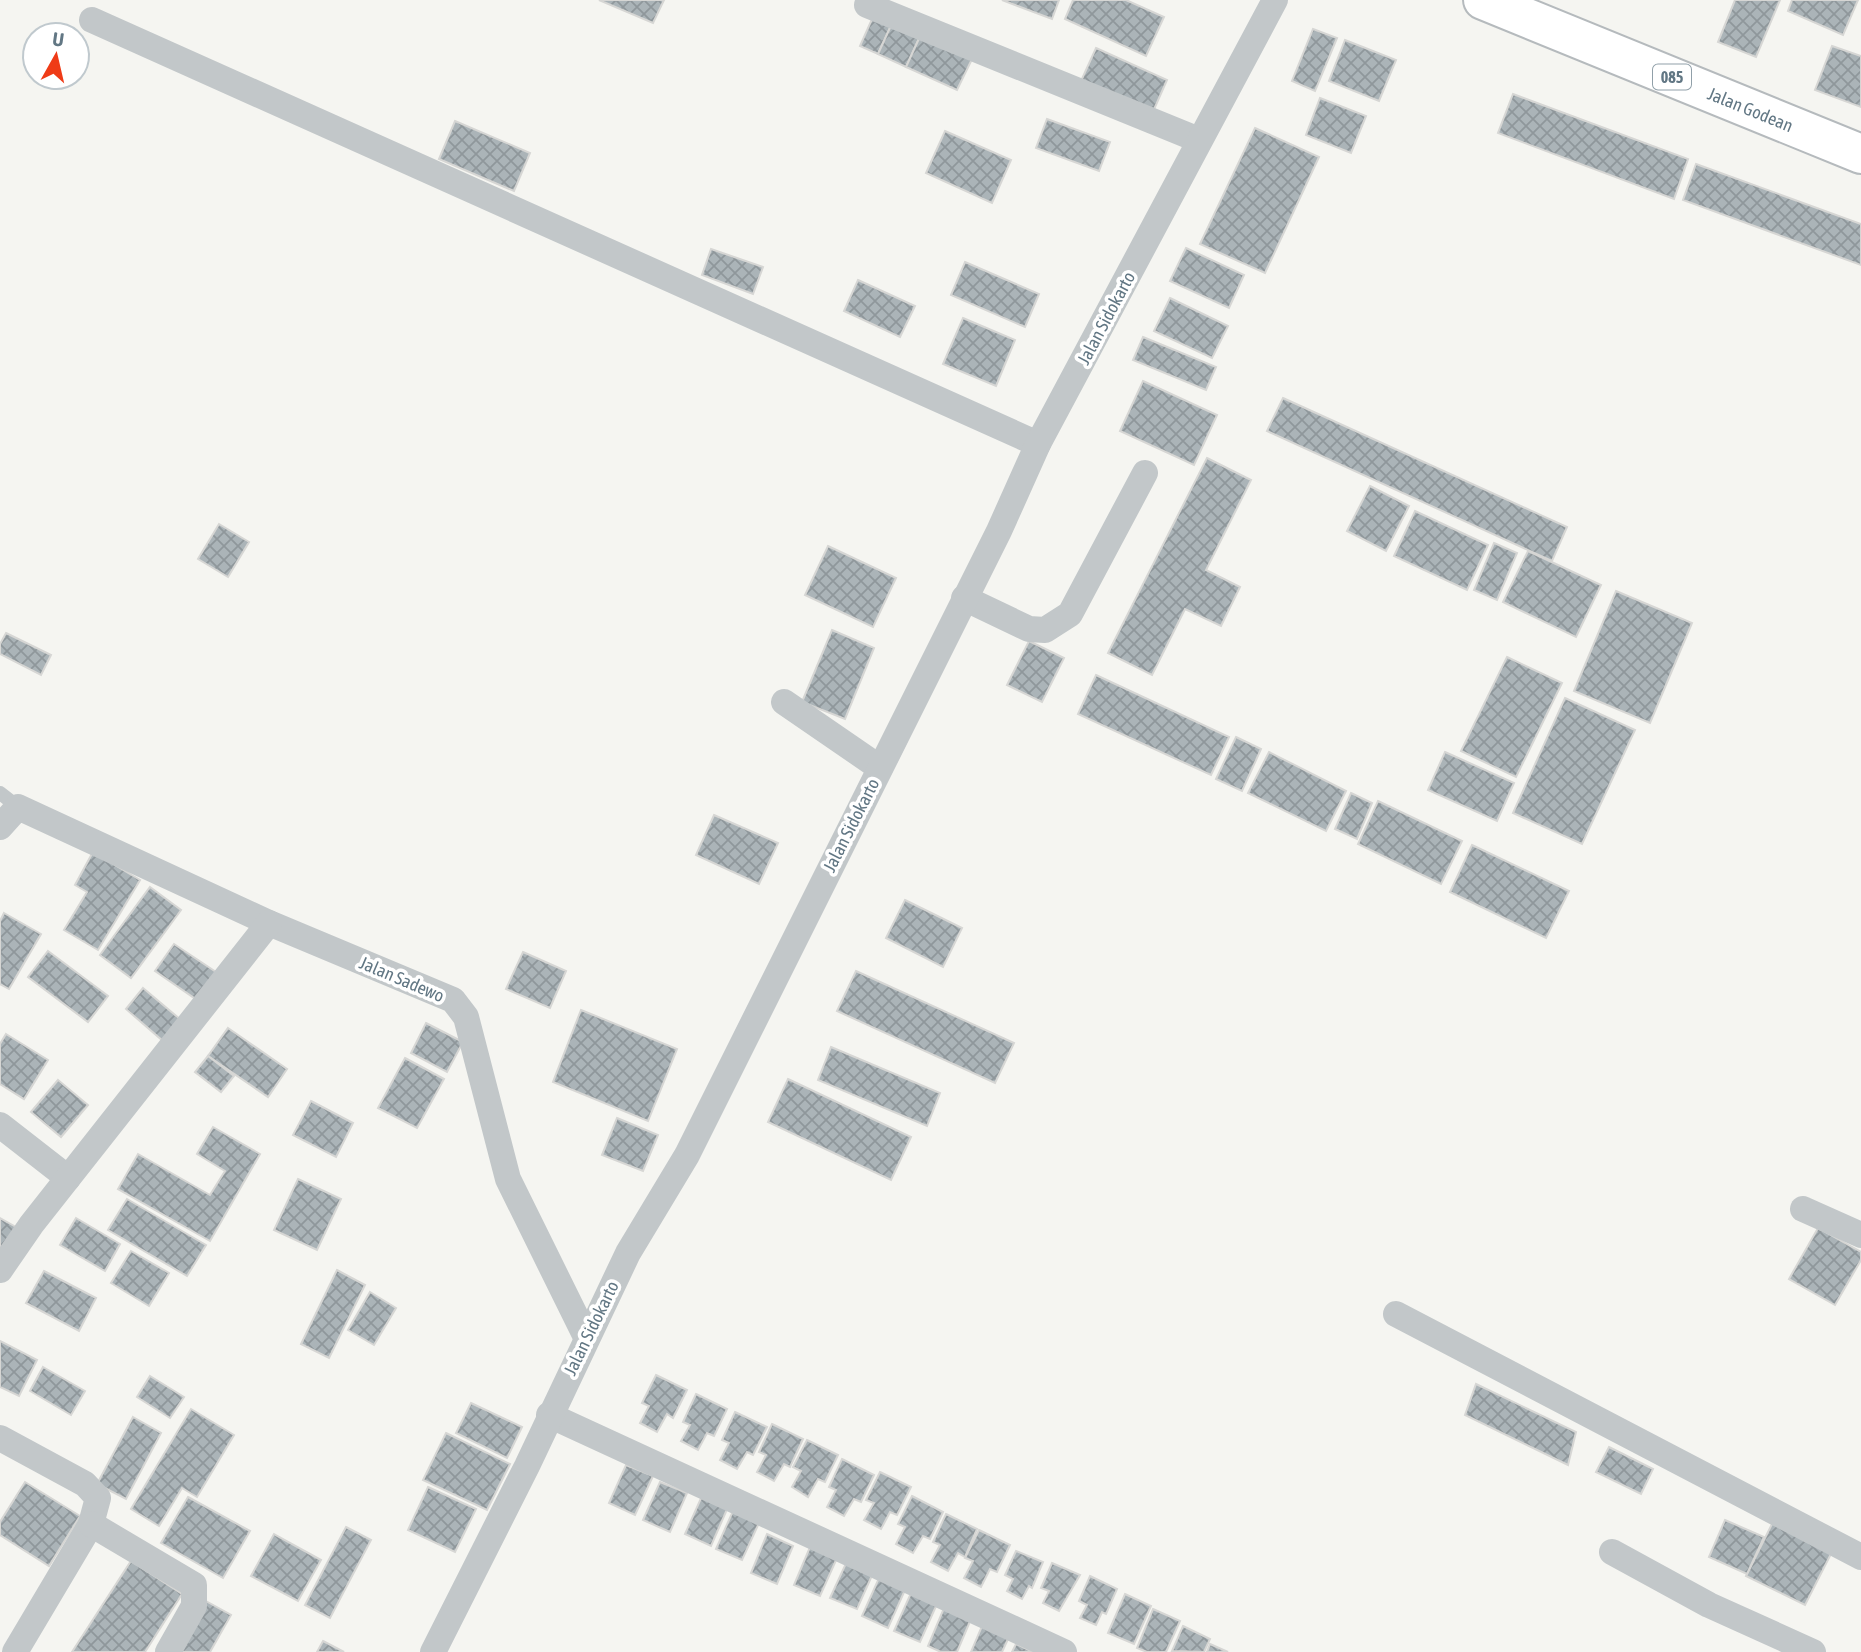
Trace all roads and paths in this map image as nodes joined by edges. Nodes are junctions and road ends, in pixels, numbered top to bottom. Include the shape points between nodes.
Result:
1 (1275, 0) edge
2 (1483, 0) edge
3 (867, 5) dead end
4 (92, 20) dead end
5 (1199, 140) junction
6 (1861, 154) edge
7 (1038, 444) junction
8 (1145, 473) dead end
9 (964, 598) junction
10 (784, 702) dead end
11 (880, 768) junction
12 (9, 800) edge
13 (0, 827) edge
14 (269, 923) junction
15 (0, 1125) edge
16 (68, 1178) junction
17 (1802, 1209) dead end
18 (1861, 1235) edge
19 (0, 1270) edge
20 (1396, 1314) dead end
21 (586, 1337) junction
22 (549, 1415) junction
23 (0, 1438) edge
24 (91, 1524) junction
25 (1612, 1552) dead end
26 (1861, 1557) edge
27 (15, 1652) edge
28 (168, 1652) edge
29 (433, 1652) edge
30 (1064, 1652) edge
31 (1813, 1652) edge

1 - 5 street, Jalan Sidokarto
2 - 6 main road, Jalan Godean / 085
3 - 5 street
4 - 7 street
5 - 7 street, Jalan Sidokarto
7 - 9 street, Jalan Sidokarto
8 - 9 street via 1070,614 1045,630 1029,629
9 - 11 street, Jalan Sidokarto
10 - 11 street
11 - 21 street, Jalan Sidokarto via 687,1154 628,1253
12 - 13 street
12 - 14 street, Jalan Sadewo
14 - 16 street
14 - 21 street, Jalan Sadewo via 453,1000 466,1017 508,1179
15 - 16 street
16 - 19 street
17 - 18 street
20 - 26 street
21 - 22 street, Jalan Sidokarto
22 - 29 street, Jalan Sidokarto
22 - 30 street
23 - 24 street via 85,1485 98,1498
24 - 27 street
24 - 28 street via 194,1585 194,1606
25 - 31 street via 1709,1605

